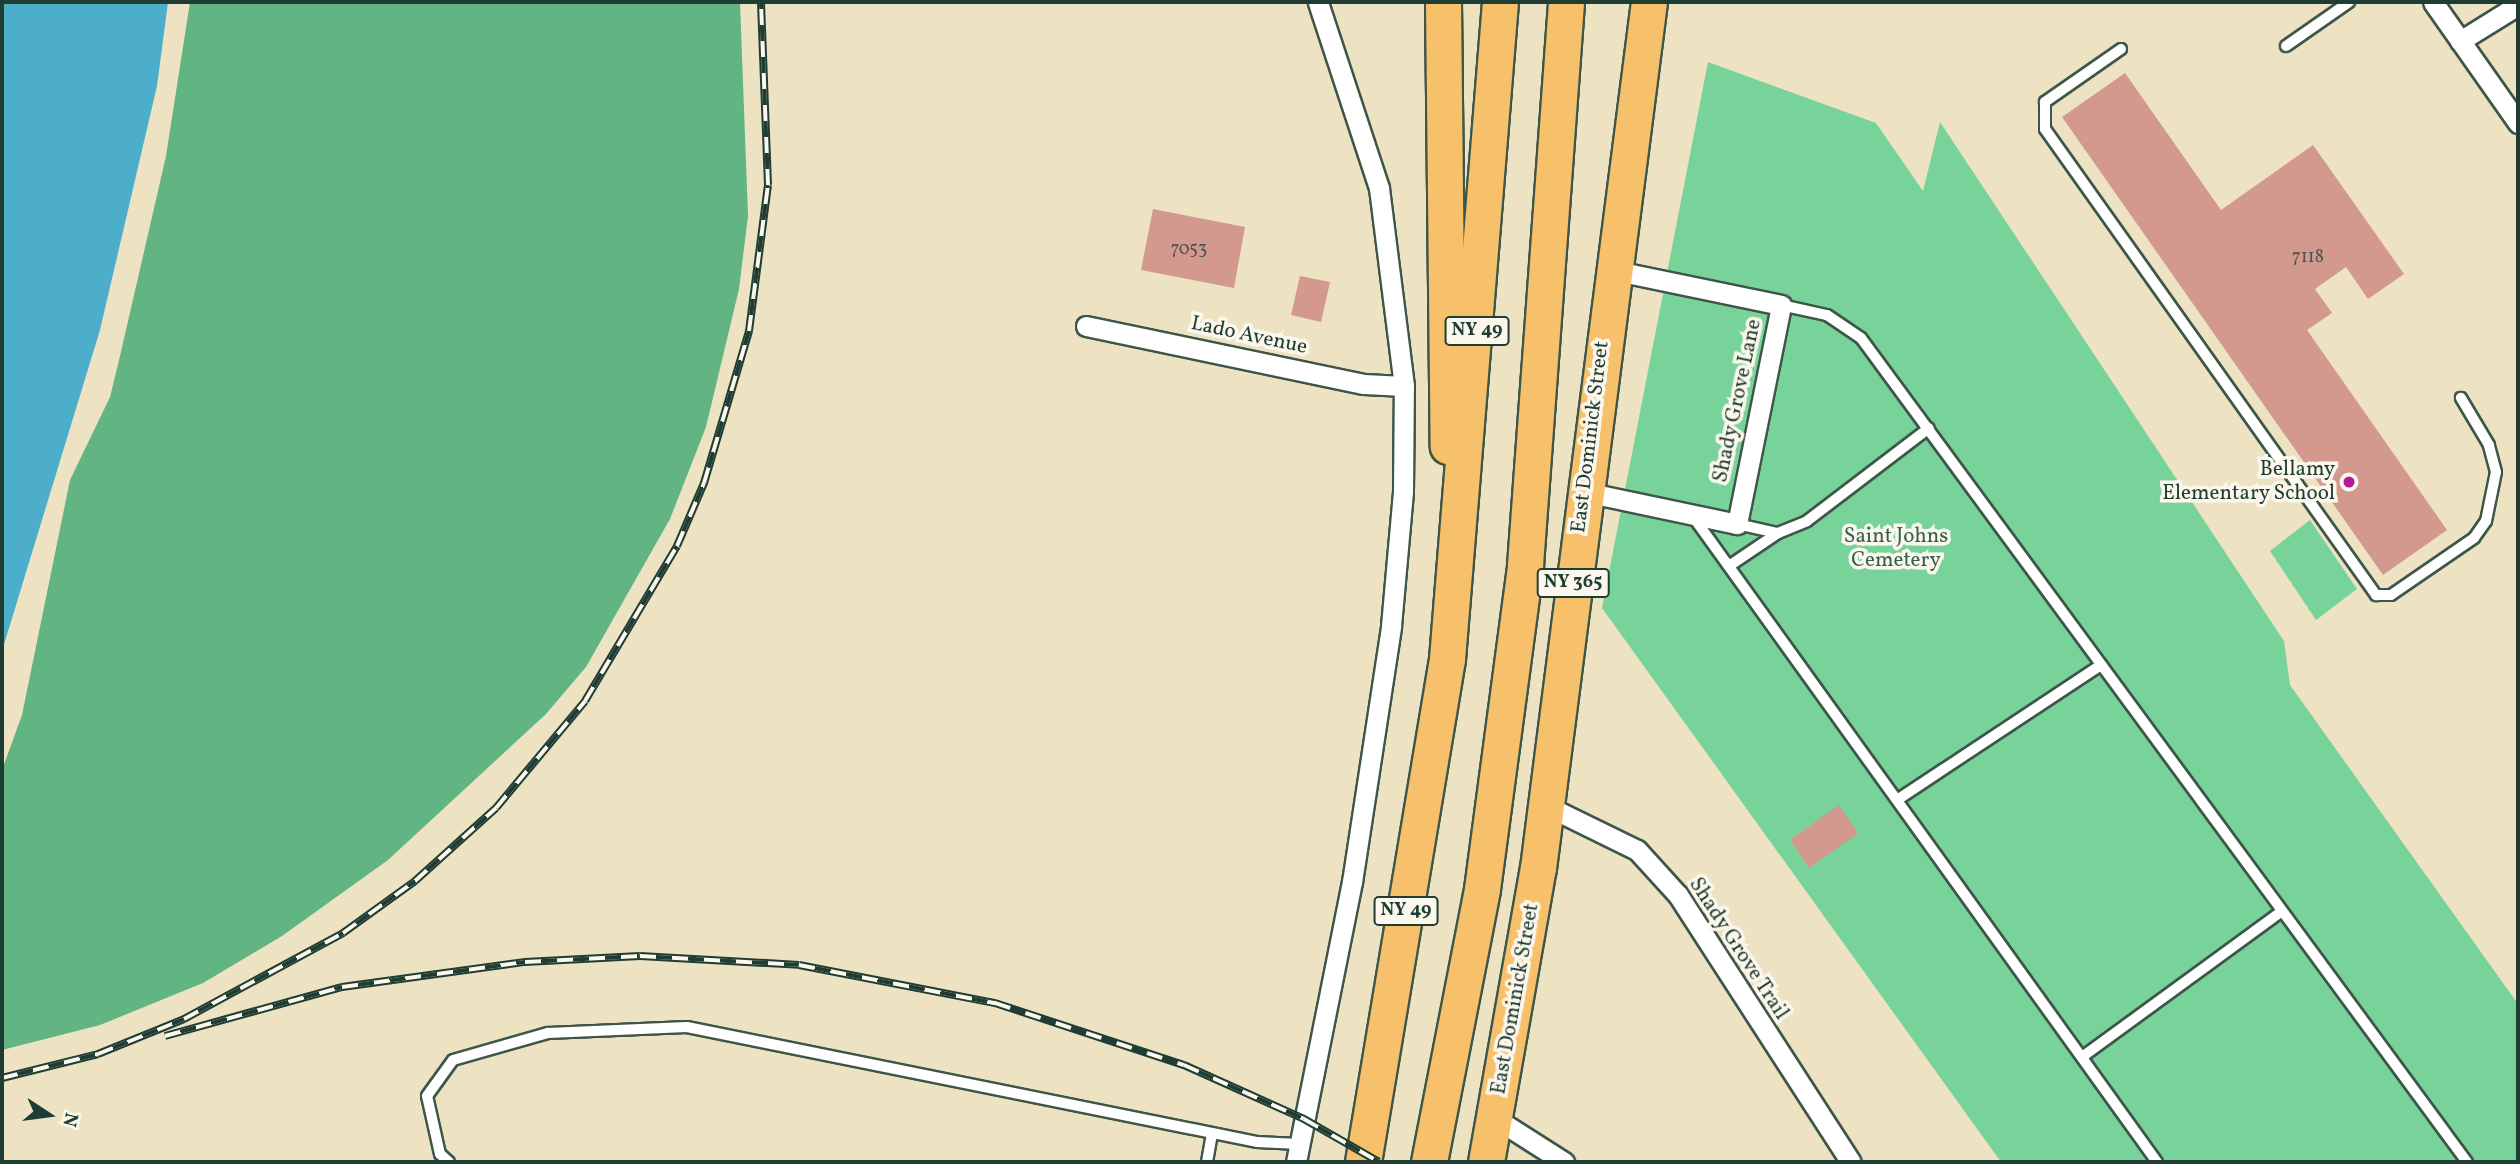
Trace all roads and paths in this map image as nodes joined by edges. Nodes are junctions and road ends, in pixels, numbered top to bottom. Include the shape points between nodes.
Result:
1 (1318, 2) edge
2 (1443, 2) edge
3 (1500, 2) edge
4 (1566, 2) edge
5 (1649, 2) edge
6 (2349, 2) edge
7 (2433, 2) edge
8 (2518, 5) edge
9 (2460, 41) junction
10 (2286, 46) dead end
11 (2121, 49) dead end
12 (2518, 123) edge
13 (1612, 270) junction
14 (1781, 305) junction
15 (1086, 326) dead end
16 (1404, 386) junction
17 (2461, 398) dead end
18 (1929, 428) junction
19 (1585, 492) junction
20 (1692, 516) junction
21 (1737, 524) junction
22 (1777, 533) junction
23 (1729, 566) junction
24 (1447, 659) junction
25 (2101, 665) junction
26 (1897, 800) junction
27 (1545, 805) junction
28 (2278, 914) junction
29 (2082, 1057) junction
30 (1495, 1118) junction
31 (1212, 1133) junction
32 (1297, 1153) edge
33 (449, 1162) edge
34 (1208, 1162) edge
35 (1363, 1162) edge
36 (1429, 1162) edge
37 (1486, 1162) edge
38 (1564, 1162) edge
39 (1851, 1162) edge
40 (2157, 1162) edge
41 (2467, 1162) edge

1 - 16 street via 1380,188
2 - 24 highway
3 - 24 highway, NY 49
4 - 36 highway via 1525,565 1482,889
5 - 13 highway, East Dominick Street / NY 365
6 - 10 lane
7 - 9 street
8 - 9 street
9 - 12 street
11 - 17 lane via 2045,102 2045,129 2376,595 2391,595 2474,538 2486,521 2496,472 2489,445
13 - 14 street, Shady Grove Lane
13 - 19 highway, East Dominick Street / NY 365
14 - 18 lane via 1849,327
14 - 21 street, Shady Grove Lane
15 - 16 street, Lado Avenue via 1364,384
16 - 32 street via 1391,626 1352,882
18 - 22 lane via 1839,502
18 - 25 lane
19 - 20 street
19 - 27 highway, East Dominick Street / NY 365
20 - 21 street
20 - 23 lane
21 - 22 lane
22 - 23 lane
23 - 26 lane
24 - 35 highway, NY 49
25 - 26 lane
25 - 28 lane
26 - 29 lane
27 - 30 highway, East Dominick Street / NY 365
27 - 39 street, Shady Grove Trail via 1628,844 1678,895
28 - 29 lane
28 - 41 lane
29 - 40 lane
30 - 37 highway, East Dominick Street / NY 365
30 - 38 street
31 - 32 lane
31 - 33 lane via 673,1028 548,1033 453,1059 427,1096 440,1154
31 - 34 lane

